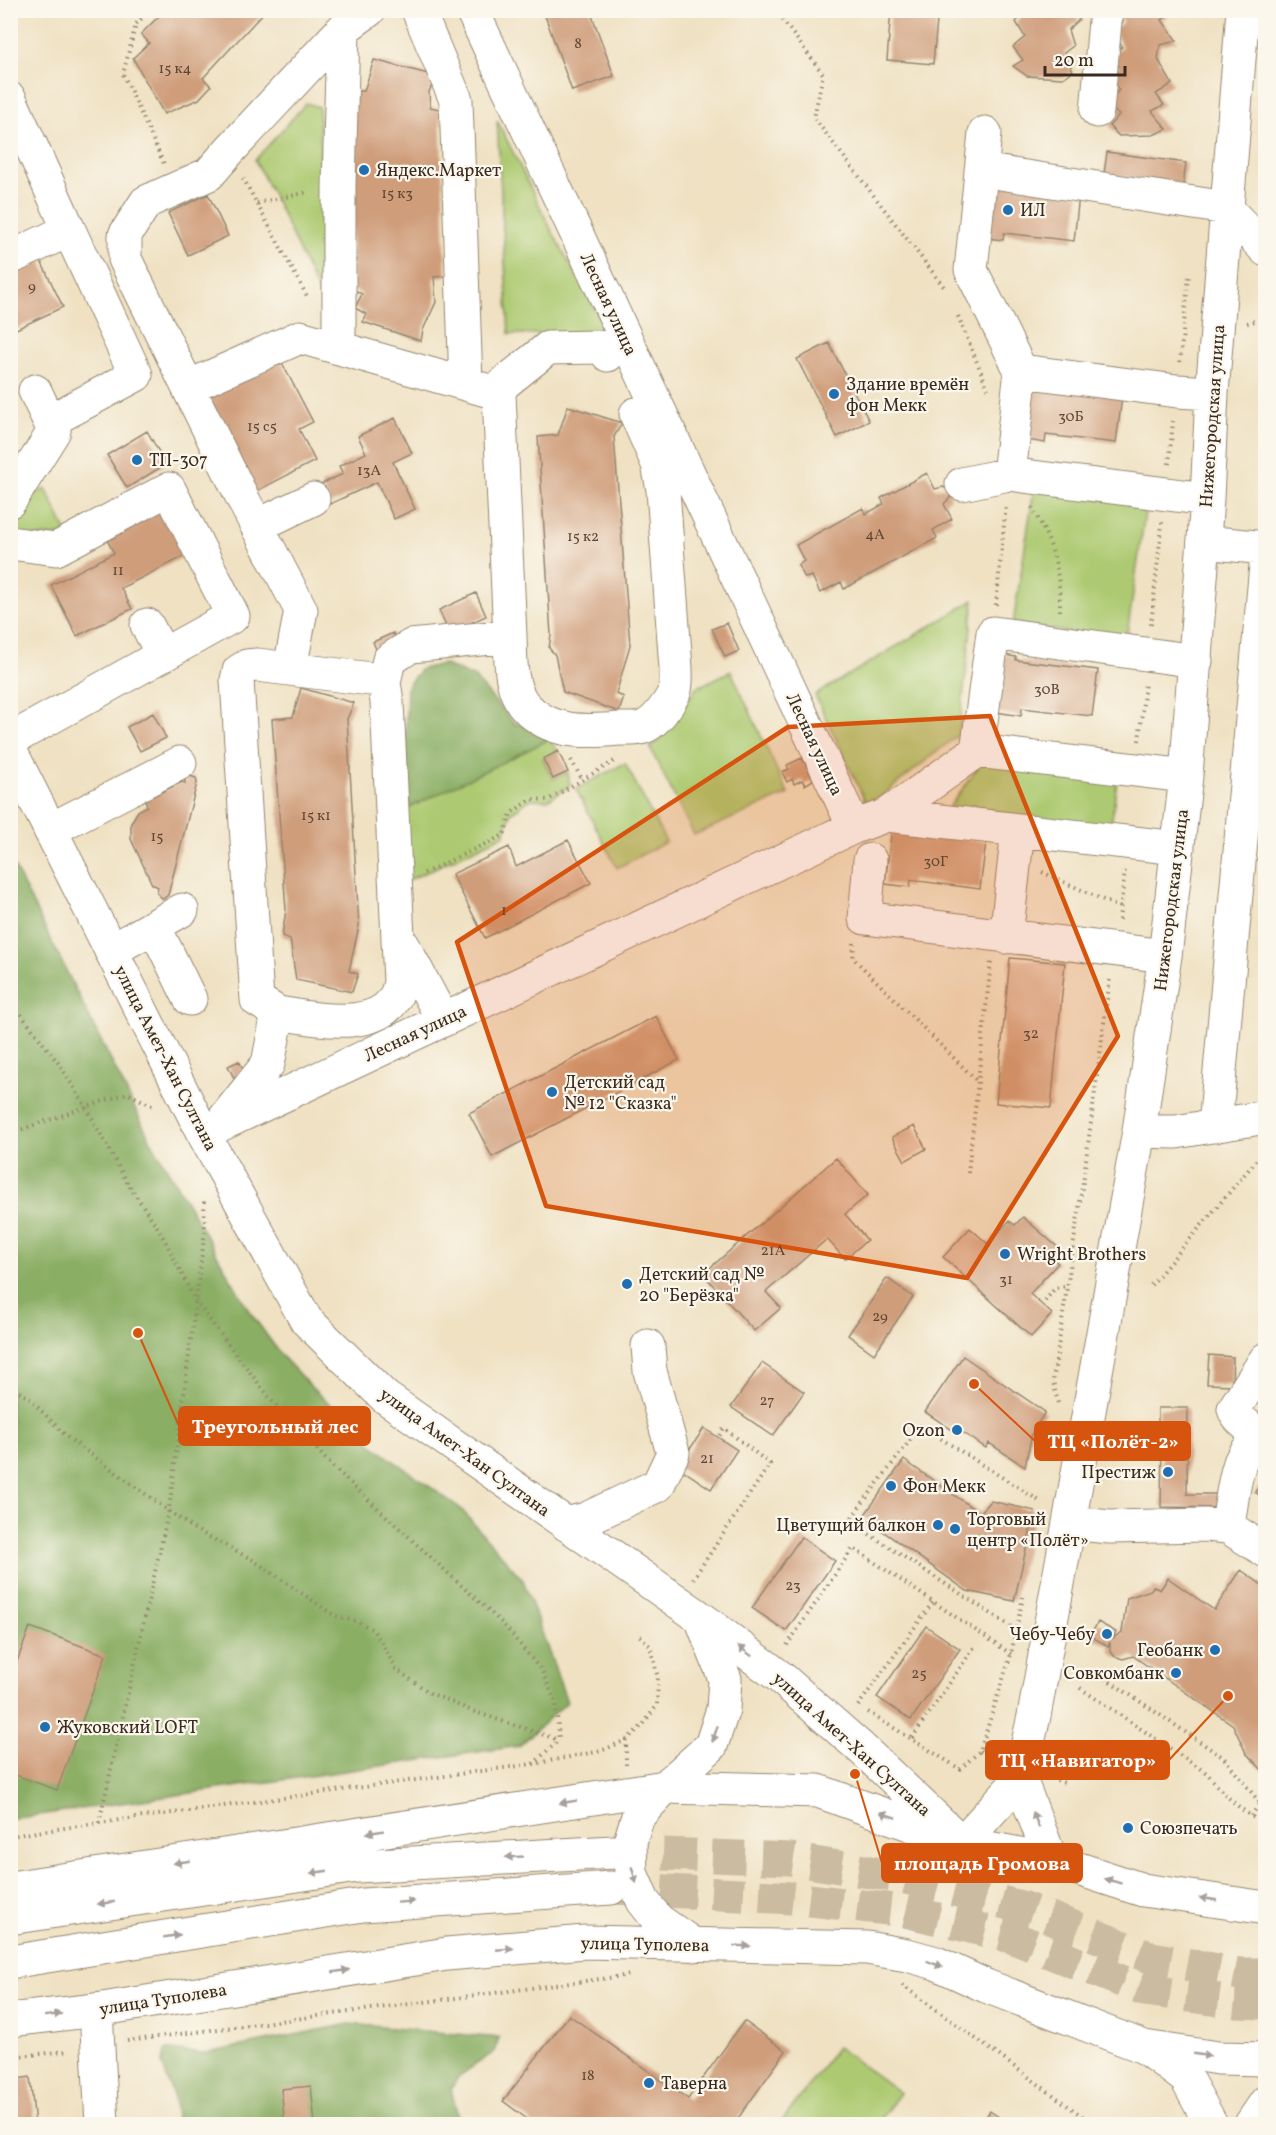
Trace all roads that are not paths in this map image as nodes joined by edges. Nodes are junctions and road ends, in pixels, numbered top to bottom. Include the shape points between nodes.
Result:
1 (369, 10) edge
2 (418, 10) edge
3 (472, 10) edge
4 (1106, 10) edge
5 (1243, 10) edge
6 (343, 29) junction
7 (10, 99) edge
8 (1096, 111) dead end
9 (986, 133) dead end
10 (981, 170) junction
11 (1226, 208) junction
12 (69, 230) junction
13 (1266, 250) edge
14 (10, 258) edge
15 (339, 336) junction
16 (618, 350) junction
17 (1021, 371) junction
18 (466, 384) junction
19 (188, 387) junction
20 (35, 391) dead end
21 (1212, 393) junction
22 (499, 394) junction
23 (50, 421) junction
24 (1009, 474) junction
25 (962, 484) dead end
26 (313, 499) dead end
27 (1207, 499) junction
28 (10, 501) edge
29 (257, 526) junction
30 (1204, 542) junction
31 (10, 543) edge
32 (1266, 548) edge
33 (1266, 565) edge
34 (147, 625) dead end
35 (510, 636) junction
36 (163, 655) junction
37 (1196, 661) junction
38 (290, 669) junction
39 (384, 682) junction
40 (10, 740) edge
41 (10, 750) edge
42 (977, 750) junction
43 (180, 763) dead end
44 (1186, 776) junction
45 (887, 815) junction
46 (854, 827) junction
47 (50, 830) junction
48 (1018, 830) junction
49 (1178, 848) junction
50 (870, 860) dead end
51 (398, 936) junction
52 (1000, 936) junction
53 (111, 951) junction
54 (1165, 956) junction
55 (190, 999) dead end
56 (278, 1013) junction
57 (443, 1020) junction
58 (1266, 1117) edge
59 (1215, 1126) junction
60 (211, 1128) junction
61 (1139, 1131) junction
62 (648, 1347) dead end
63 (1266, 1359) edge
64 (1069, 1523) junction
65 (566, 1524) junction
66 (1228, 1527) junction
67 (1266, 1551) edge
68 (701, 1618) junction
69 (1020, 1779) junction
70 (665, 1787) junction
71 (962, 1843) junction
72 (614, 1852) tunnel mouth
73 (1051, 1860) junction
74 (357, 1866) junction
75 (10, 1888) edge
76 (611, 1888) tunnel mouth
77 (363, 1905) junction
78 (1266, 1908) edge
79 (10, 1918) edge
80 (694, 1945) junction
81 (10, 1962) edge
82 (96, 2010) junction
83 (10, 2020) edge
84 (1144, 2047) junction
85 (1266, 2059) edge
86 (1266, 2102) edge
87 (102, 2124) edge
88 (1211, 2124) edge
89 (1251, 2124) edge

1 - 6 main road
2 - 18 main road via 456,100
3 - 16 main road, Лесная улица
4 - 8 main road
5 - 11 main road, Нижегородская улица
6 - 15 main road
6 - 19 main road via 209,174 146,202 125,235 125,259
7 - 12 main road
9 - 10 main road
10 - 11 main road
10 - 17 main road via 971,270
11 - 13 main road
11 - 21 main road, Нижегородская улица
12 - 14 main road
12 - 23 main road via 136,375
15 - 18 main road
15 - 19 main road via 300,337
16 - 22 main road via 548,348 502,385
16 - 35 main road via 658,464 663,490 676,668 674,694 646,727 574,732 552,725 524,705 515,689
16 - 46 main road, Лесная улица
17 - 21 main road
17 - 24 main road
18 - 22 main road
19 - 29 main road
20 - 23 main road
21 - 27 main road, Нижегородская улица
22 - 35 main road
23 - 28 main road via 54,431
24 - 25 main road
24 - 27 main road
26 - 29 main road
27 - 30 main road, Нижегородская улица
29 - 38 main road via 301,610
30 - 32 main road
30 - 37 main road, Нижегородская улица
31 - 36 main road via 56,549 169,489 233,616
33 - 59 main road
34 - 36 main road
35 - 39 main road via 411,646 389,660
36 - 40 main road
37 - 42 main road via 993,633
37 - 44 main road, Нижегородская улица
38 - 39 main road
38 - 56 main road via 247,666 239,670 237,680 257,1000
39 - 51 main road
41 - 47 main road, улица Амет-Хан Султана
42 - 44 main road
42 - 45 main road
43 - 47 main road
44 - 49 main road, Нижегородская улица
45 - 46 main road
45 - 48 main road
46 - 57 main road, Лесная улица
47 - 53 main road, улица Амет-Хан Султана
48 - 49 main road
48 - 52 main road
49 - 54 main road, Нижегородская улица
50 - 52 main road via 865,918
51 - 56 main road via 400,982 395,1000 388,1007 357,1020
51 - 57 main road
52 - 54 main road
53 - 55 main road via 168,918
53 - 60 main road, улица Амет-Хан Султана
54 - 61 main road, Нижегородская улица
56 - 60 main road via 268,1064
57 - 60 main road, Лесная улица
58 - 59 main road
59 - 61 main road via 1176,1132
60 - 65 main road, улица Амет-Хан Султана via 306,1320 385,1397
61 - 64 main road, Нижегородская улица
62 - 65 main road via 650,1371 673,1453 658,1485 586,1519
63 - 66 main road via 1234,1409 1253,1436 1240,1461
64 - 66 main road
64 - 69 main road, Нижегородская улица
65 - 68 main road, улица Амет-Хан Султана
66 - 67 main road
68 -> 70 main road via 725,1679 723,1709 711,1746
71 -> 68 main road, улица Амет-Хан Султана via 780,1677
69 - 71 main road, Нижегородская улица
73 -> 69 main road
71 -> 70 main road via 818,1791
70 -> 75 main road
70 -> 80 main road via 638,1816 630,1842 631,1873 643,1900 658,1920
71 - 73 main road
72 -> 74 main road
78 -> 73 main road via 1143,1890
74 - 77 main road
74 -> 79 main road
77 -> 76 main road
81 -> 77 main road
82 -> 80 main road, улица Туполева via 447,1954 585,1942
80 -> 84 main road, улица Туполева via 867,1948 907,1955 936,1963
83 -> 82 main road, улица Туполева
82 - 87 main road
84 -> 85 main road, улица Туполева via 1218,2058
84 - 88 main road via 1186,2078
86 - 89 main road

